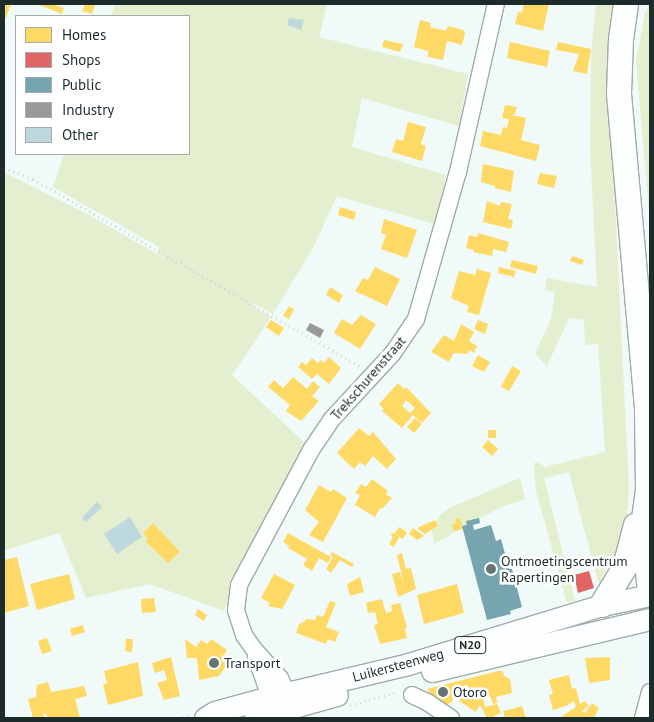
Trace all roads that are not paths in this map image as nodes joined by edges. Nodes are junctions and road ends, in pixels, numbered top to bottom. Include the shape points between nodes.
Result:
1 (496, 4) edge
2 (626, 4) edge
3 (634, 4) edge
4 (621, 39) junction
5 (649, 494) edge
6 (650, 594) edge
7 (602, 605) junction
8 (650, 619) edge
9 (650, 692) edge
10 (412, 695) dead end
11 (276, 706) edge
12 (205, 718) edge
13 (451, 718) edge
14 (643, 718) edge

1 - 11 street, Trekschurenstraat via 458,172 416,319 393,353 331,420 311,450 244,574 237,596 236,610 244,635 280,678
2 - 4 highway
3 - 4 highway
4 - 5 highway via 620,94 643,353
5 - 6 highway via 643,524
5 - 7 highway via 633,534 626,567
6 - 7 main road, Luikersteenweg / N20
7 - 11 main road, Luikersteenweg / N20
8 - 11 main road, Luikersteenweg / N20
9 - 14 street
10 - 13 street
11 - 12 main road, Luikersteenweg / N20 via 215,712

